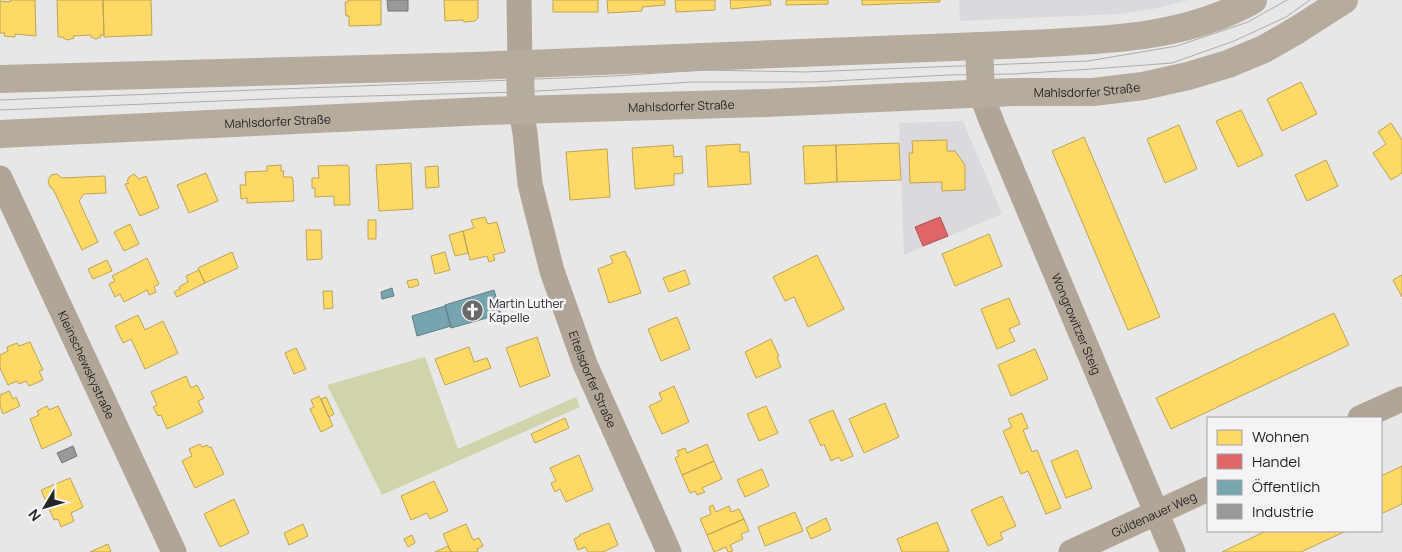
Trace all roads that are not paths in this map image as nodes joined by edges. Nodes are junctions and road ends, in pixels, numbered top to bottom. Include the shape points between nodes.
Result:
1 (519, 0) edge
2 (1253, 0) edge
3 (1344, 0) edge
4 (979, 46) junction
5 (520, 65) junction
6 (0, 79) edge
7 (981, 94) junction
8 (521, 110) junction
9 (0, 134) edge
10 (0, 178) edge
11 (1402, 399) edge
12 (1362, 417) edge
13 (1207, 489) edge
14 (1157, 513) junction
15 (174, 552) edge
16 (669, 552) edge
17 (1071, 552) edge
18 (1173, 552) edge

1 - 5 street
2 - 4 main road via 1204,21 1165,32 1129,38
3 - 7 main road, Mahlsdorfer Straße via 1264,49 1188,76 1093,92
4 - 5 main road
4 - 7 main road
5 - 6 main road
5 - 8 main road
7 - 8 main road, Mahlsdorfer Straße
7 - 14 street, Wongrowitzer Steig
8 - 9 main road, Mahlsdorfer Straße
8 - 16 street, Eitelsdorfer Straße via 530,184 552,271 585,364
10 - 15 street, Kleinschewskystraße
11 - 12 street
13 - 14 street, Güldenauer Weg
14 - 17 street, Güldenauer Weg
14 - 18 street, Wongrowitzer Steig

